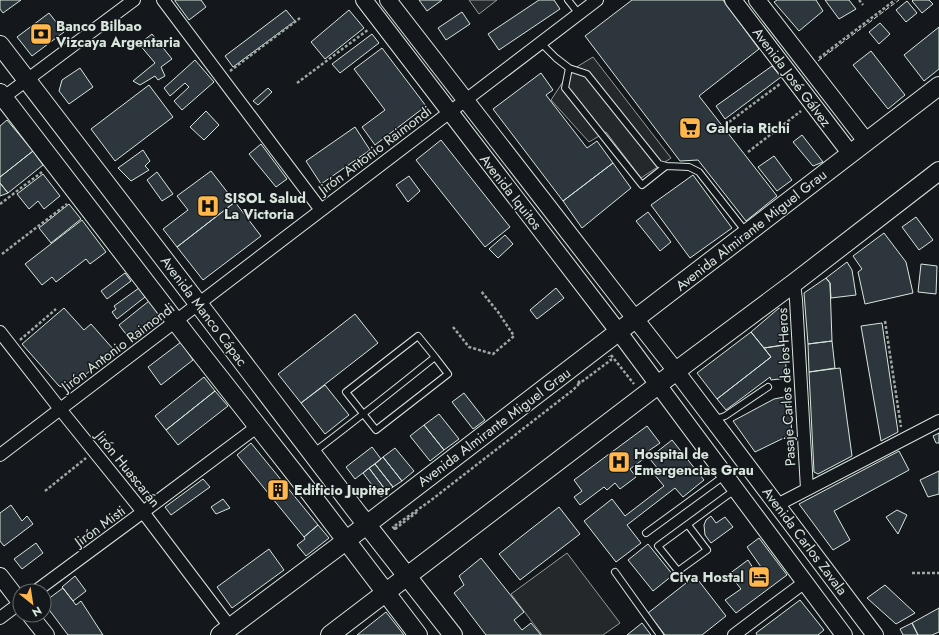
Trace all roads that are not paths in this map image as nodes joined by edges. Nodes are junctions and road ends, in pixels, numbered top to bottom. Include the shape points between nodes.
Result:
1 (134, 0) edge
2 (163, 0) edge
3 (364, 0) edge
4 (388, 0) edge
5 (568, 0) edge
6 (598, 0) edge
7 (733, 0) edge
8 (757, 0) edge
9 (579, 14) junction
10 (541, 43) junction
11 (0, 45) edge
12 (569, 68) junction
13 (27, 81) junction
14 (939, 86) edge
15 (1, 97) edge
16 (466, 100) junction
17 (449, 113) junction
18 (866, 141) junction
19 (850, 153) junction
20 (666, 166) junction
21 (939, 171) edge
22 (322, 210) junction
23 (747, 233) junction
24 (794, 283) junction
25 (199, 304) junction
26 (176, 321) junction
27 (638, 323) junction
28 (0, 332) edge
29 (621, 336) junction
30 (435, 358) junction
31 (674, 368) junction
32 (656, 382) junction
33 (768, 387) dead end
34 (60, 409) junction
35 (363, 414) junction
36 (713, 419) junction
37 (939, 421) edge
38 (258, 426) junction
39 (312, 454) junction
40 (0, 456) edge
41 (725, 475) junction
42 (755, 476) junction
43 (736, 489) junction
44 (807, 489) junction
45 (777, 504) junction
46 (143, 512) junction
47 (688, 525) junction
48 (371, 530) junction
49 (646, 533) dead end
50 (350, 546) junction
51 (615, 572) dead end
52 (405, 574) junction
53 (0, 576) edge
54 (804, 582) junction
55 (47, 583) edge
56 (384, 590) junction
57 (12, 592) edge
58 (12, 608) edge
59 (0, 618) edge
60 (864, 620) junction
61 (36, 623) edge
62 (225, 631) edge
63 (46, 635) edge
64 (330, 635) edge
65 (418, 635) edge
66 (453, 635) edge
67 (660, 635) edge
68 (734, 635) edge
69 (843, 635) edge
70 (875, 635) edge

1 - 13 street
2 - 22 street
3 - 17 main road, Avenida Iquitos
4 - 16 main road, Avenida Iquitos
5 - 9 lane
6 - 9 street, Jirón Antonio Raimondi
7 - 19 main road, Avenida José Gálvez
8 - 18 main road, Avenida José Gálvez
9 - 10 street, Jirón Antonio Raimondi
10 - 12 lane
10 - 16 street, Jirón Antonio Raimondi
11 - 13 main road, Avenida Manco Cápac
12 - 20 lane via 587,74 659,164
12 - 20 lane via 565,88 642,185
13 - 15 street
13 - 25 main road, Avenida Manco Cápac
14 - 18 main road, Avenida Almirante Miguel Grau
15 - 26 main road, Avenida Manco Cápac
16 - 17 street, Jirón Antonio Raimondi
16 - 27 main road, Avenida Iquitos
17 - 22 street, Jirón Antonio Raimondi
17 - 29 main road, Avenida Iquitos
18 - 19 main road, Avenida Almirante Miguel Grau
19 - 23 main road, Avenida Almirante Miguel Grau
20 - 23 lane via 689,167 699,172
21 - 24 main road
22 - 25 street, Jirón Antonio Raimondi
23 - 27 main road, Avenida Almirante Miguel Grau
24 - 31 main road
24 - 44 street, Pasaje Carlos de los Heros
25 - 26 street, Jirón Antonio Raimondi
25 - 39 main road, Avenida Manco Cápac
26 - 34 street, Jirón Antonio Raimondi
26 - 38 main road, Avenida Manco Cápac
27 - 29 main road, Avenida Almirante Miguel Grau
27 - 31 main road, Avenida Iquitos
28 - 34 street, Jirón Huascarán
29 - 32 main road, Avenida Iquitos
29 - 48 main road, Avenida Almirante Miguel Grau
30 - 35 lane
30 - 35 lane via 448,374 382,426 376,430
30 - 35 lane via 418,336 346,392
31 - 32 main road
31 - 36 main road, Avenida Carlos Zavala
32 - 41 main road, Avenida Carlos Zavala
32 - 52 main road
33 - 36 lane via 725,416
34 - 40 street, Jirón Antonio Raimondi
34 - 46 street, Jirón Huascarán
35 - 39 lane
36 - 42 main road, Avenida Carlos Zavala
37 - 44 street
38 - 46 street, Jirón Misti
38 - 50 main road, Avenida Manco Cápac
39 - 48 main road, Avenida Manco Cápac
41 - 43 main road, Avenida Carlos Zavala
41 - 49 lane
42 - 43 main road
42 - 45 main road, Avenida Carlos Zavala
43 - 47 lane
43 - 54 main road, Avenida Carlos Zavala
44 - 45 street
45 - 60 main road, Avenida Carlos Zavala
46 - 55 street, Jirón Misti
46 - 62 street, Jirón Huascarán
47 - 47 lane via 658,546 678,571 707,550
48 - 50 main road, Avenida Almirante Miguel Grau
48 - 52 main road, Avenida Manco Cápac
50 - 56 main road, Avenida Manco Cápac
50 - 62 main road, Avenida Almirante Miguel Grau
51 - 67 lane
52 - 56 main road
52 - 66 main road, Avenida Manco Cápac
53 - 57 main road
54 - 68 street
54 - 69 main road, Avenida Carlos Zavala
56 - 64 main road
56 - 65 main road, Avenida Manco Cápac
58 - 59 street
60 - 69 main road
60 - 70 main road, Avenida Carlos Zavala
61 - 63 main road

